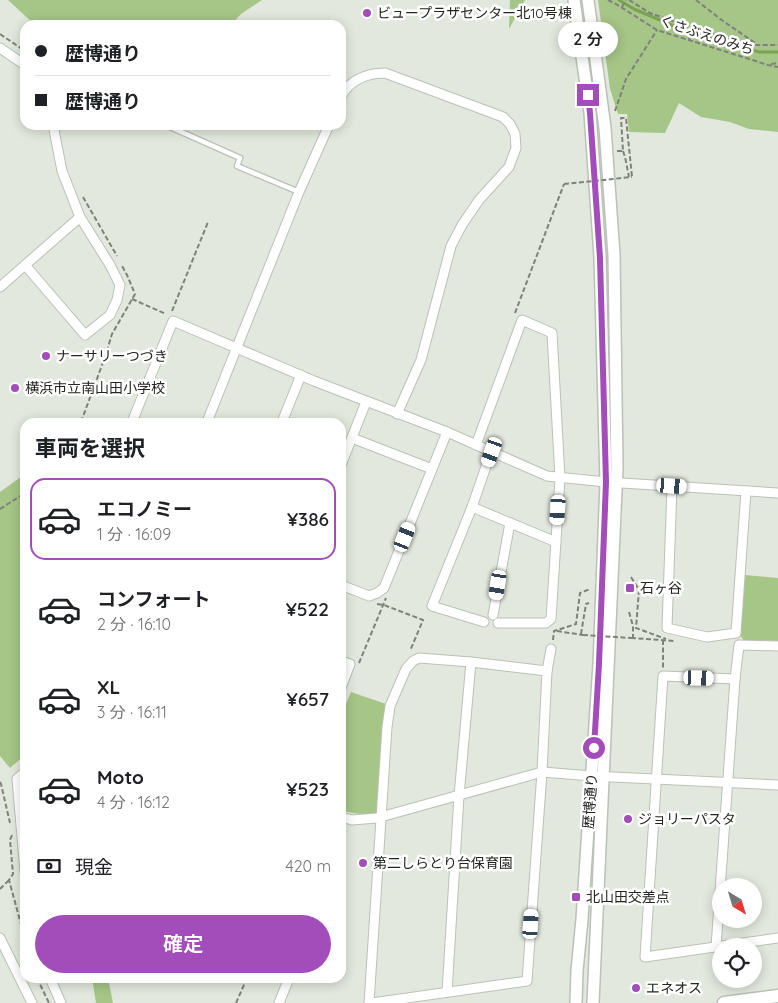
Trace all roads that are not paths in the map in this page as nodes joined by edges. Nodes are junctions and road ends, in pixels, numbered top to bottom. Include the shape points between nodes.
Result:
1 (574, 0) edge
2 (588, 0) edge
3 (0, 48) edge
4 (20, 62) edge
5 (346, 89) edge
6 (54, 130) edge
7 (177, 130) edge
8 (327, 130) edge
9 (300, 192) junction
10 (80, 217) junction
11 (25, 265) junction
12 (0, 287) edge
13 (238, 348) junction
14 (301, 376) junction
15 (366, 402) junction
16 (397, 414) junction
17 (134, 418) edge
18 (209, 418) edge
19 (284, 418) edge
20 (447, 432) junction
21 (352, 438) junction
22 (476, 445) junction
23 (346, 452) edge
24 (492, 452) junction
25 (432, 469) junction
26 (560, 478) junction
27 (611, 482) junction
28 (672, 486) junction
29 (746, 491) junction
30 (778, 493) edge
31 (472, 507) junction
32 (510, 523) junction
33 (556, 542) junction
34 (346, 587) edge
35 (493, 615) dead end
36 (484, 622) dead end
37 (498, 623) dead end
38 (778, 646) edge
39 (551, 649) dead end
40 (471, 662) junction
41 (346, 663) edge
42 (547, 671) junction
43 (346, 675) edge
44 (735, 679) junction
45 (542, 772) junction
46 (20, 776) edge
47 (598, 776) junction
48 (657, 779) junction
49 (728, 783) junction
50 (778, 786) edge
51 (459, 796) junction
52 (20, 814) edge
53 (380, 817) junction
54 (346, 819) edge
55 (0, 938) edge
56 (717, 938) edge
57 (778, 938) edge
58 (762, 940) edge
59 (712, 948) edge
60 (20, 979) edge
61 (22, 983) edge
62 (52, 983) edge
63 (287, 983) edge
64 (447, 992) junction
65 (778, 996) edge
66 (32, 1003) edge
67 (61, 1003) edge
68 (279, 1003) edge
69 (370, 1003) edge
70 (576, 1003) edge
71 (593, 1003) edge
72 (724, 1003) edge

1 - 27 street, 歴博通り via 590,113
2 - 27 street, 歴博通り via 605,128 614,255
3 - 4 street
5 - 16 street via 363,76 384,73 503,117 515,134 516,148 509,167 480,200 450,246 421,360
6 - 10 street via 62,172
7 - 9 lane via 240,158 238,166
8 - 9 street
9 - 13 street
10 - 11 street
10 - 11 street via 120,285 110,315 86,335
11 - 12 street
13 - 14 street
13 - 17 street via 173,321
13 - 18 street
14 - 15 street
14 - 19 street
15 - 16 street
15 - 21 street
16 - 20 street
20 - 22 street
20 - 25 street
21 - 23 street
21 - 25 street
22 - 24 street
22 - 26 street via 522,320 552,333
24 - 26 street via 546,476
24 - 31 street
25 - 34 street via 384,588 368,596
26 - 27 street
26 - 33 street
27 - 28 street
27 - 47 street, 歴博通り
28 - 29 street
28 - 29 street via 667,628 707,637 736,633
29 - 30 street
31 - 32 street
31 - 36 street via 432,606
32 - 33 street
32 - 35 street
33 - 37 street via 551,619 546,623
38 - 44 street via 739,645
39 - 42 street
40 - 42 street
40 - 51 street
40 - 53 street via 419,658 406,668 390,706
41 - 43 street via 350,664
42 - 45 street
44 - 48 street via 663,676
44 - 49 street
45 - 47 street
45 - 51 street
45 - 64 street via 526,981
46 - 52 street via 17,779
47 - 48 street
47 - 70 street, 歴博通り
47 - 71 street, 歴博通り
48 - 49 street
48 - 59 street via 644,957
49 - 50 street
49 - 56 street
51 - 53 street
51 - 64 street
53 - 54 street
53 - 69 street
55 - 60 street
57 - 58 street
61 - 66 street
62 - 67 street
63 - 68 street
64 - 69 street
65 - 72 main road

